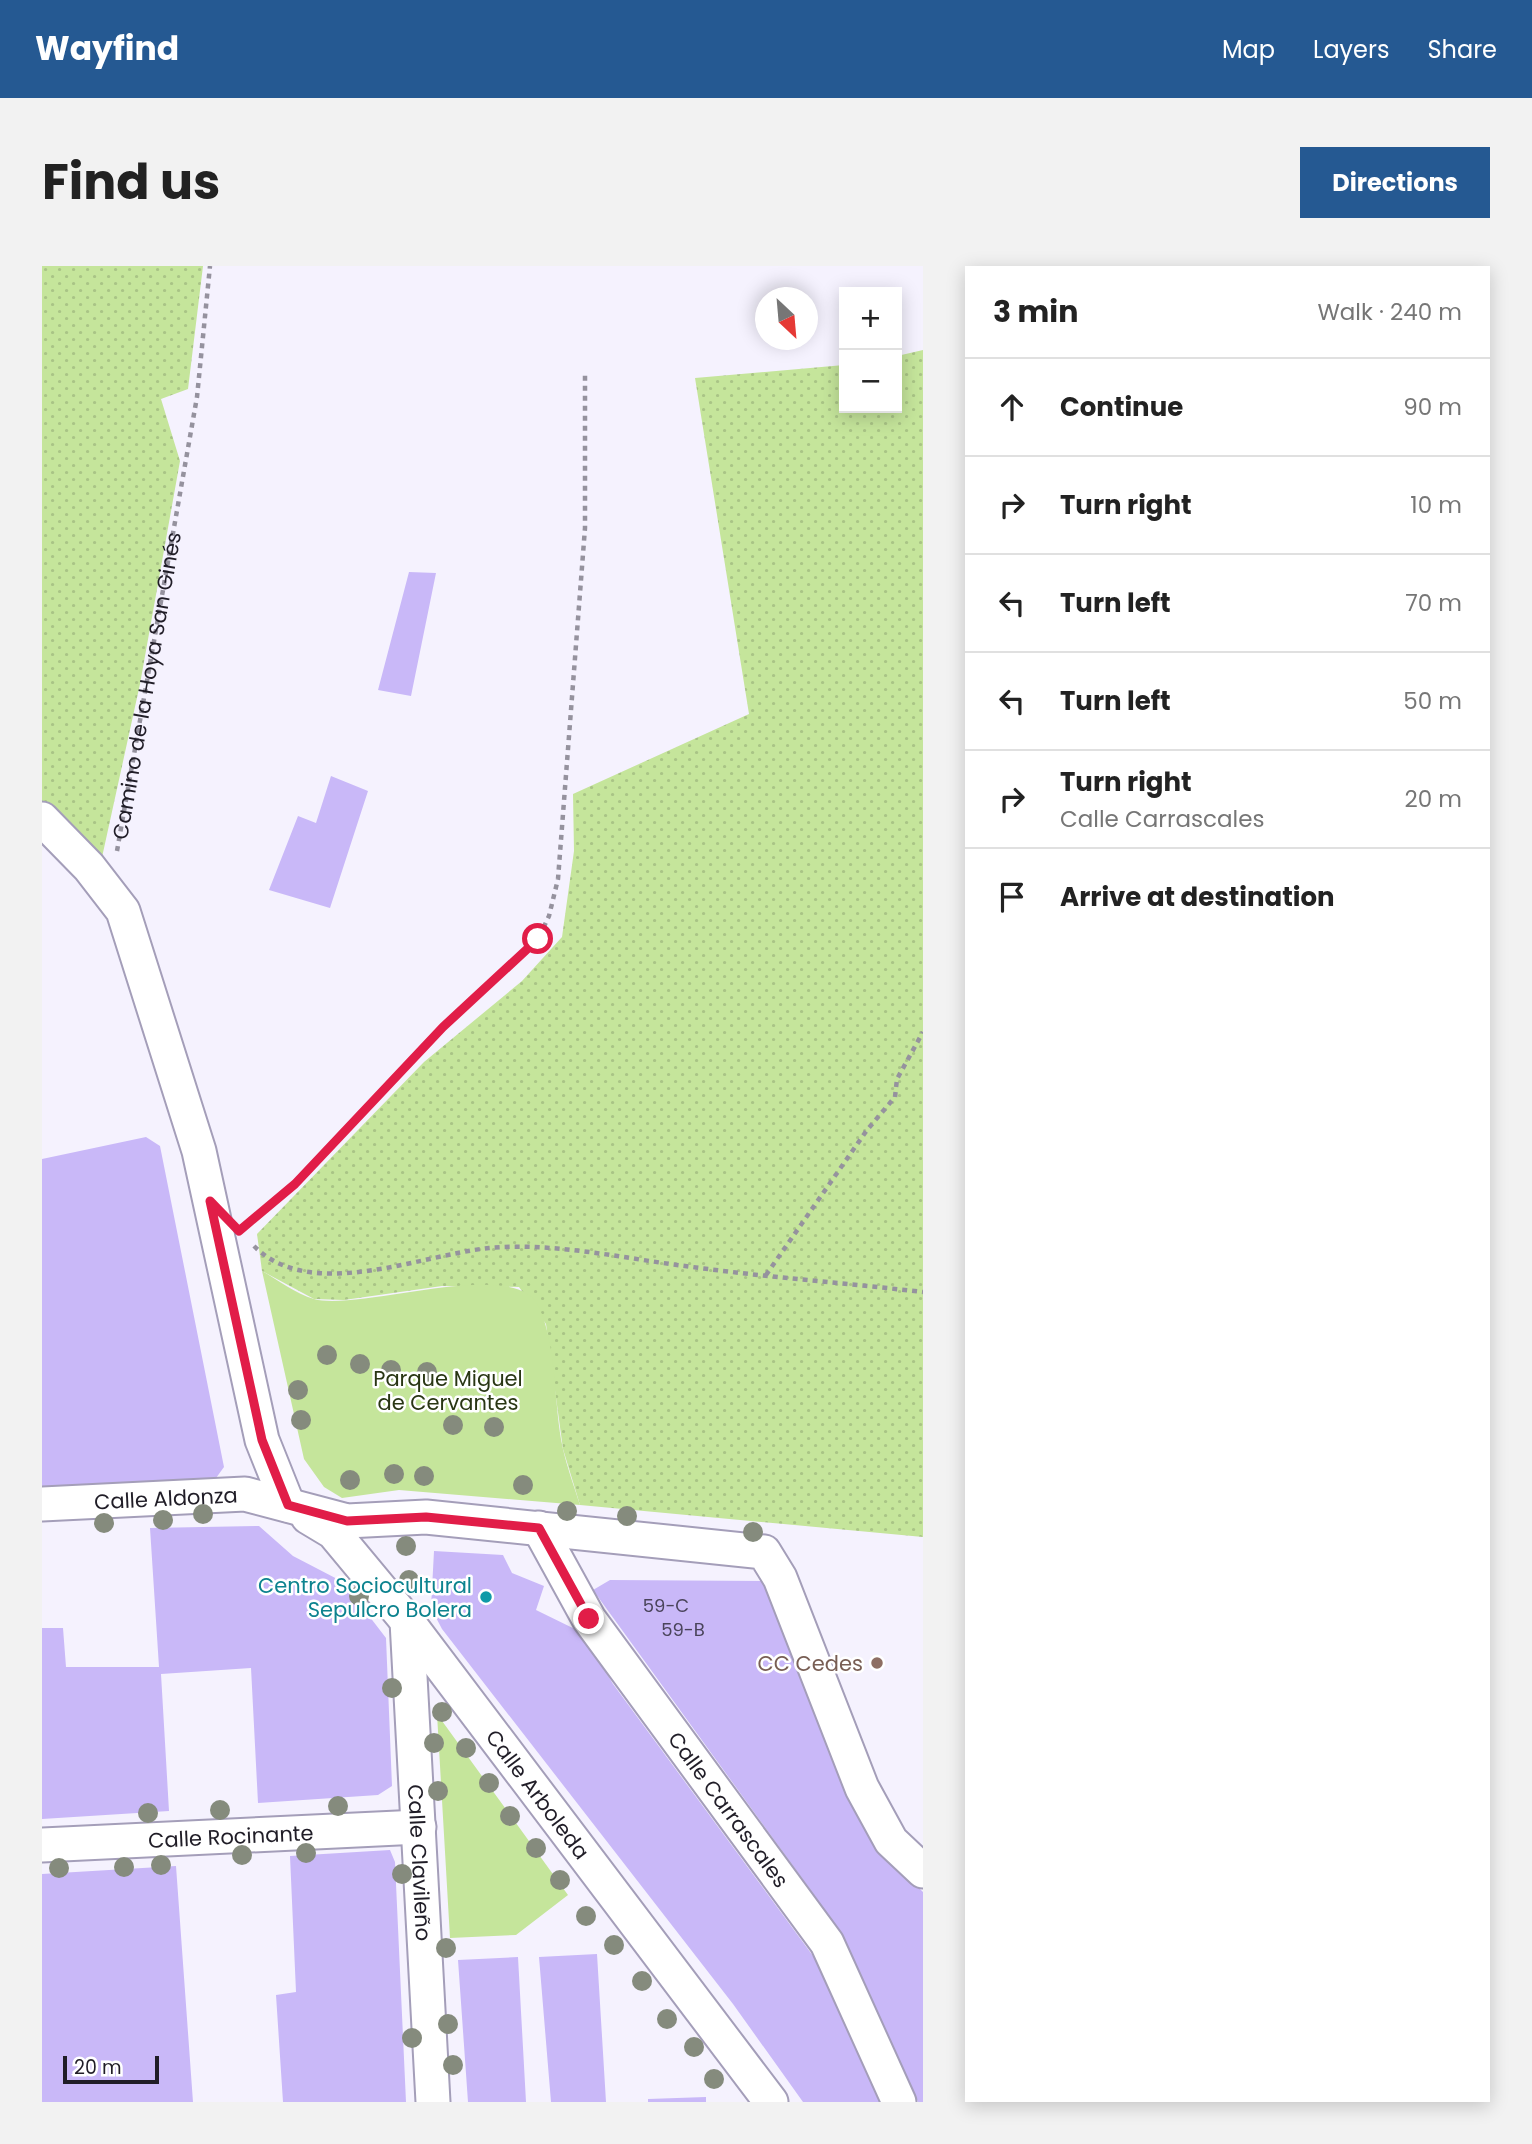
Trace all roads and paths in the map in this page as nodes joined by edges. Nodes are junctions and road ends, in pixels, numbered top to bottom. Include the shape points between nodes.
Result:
1 (210, 266) edge
2 (585, 372) dead end
3 (42, 819) edge
4 (117, 854) dead end
5 (923, 1032) edge
6 (210, 1201) junction
7 (247, 1239) dead end
8 (766, 1275) junction
9 (923, 1292) edge
10 (42, 1504) edge
11 (288, 1505) junction
12 (539, 1528) junction
13 (407, 1620) junction
14 (419, 1827) junction
15 (42, 1845) edge
16 (923, 1871) edge
17 (433, 2102) edge
18 (771, 2102) edge
19 (899, 2102) edge

1 - 4 path, Camino de la Hoya San Ginés via 197,397
2 - 6 path via 585,528 558,879 549,916 538,939 443,1027 295,1184 239,1231
3 - 6 street via 89,867 123,911 199,1151
5 - 8 path via 897,1079 895,1097
6 - 11 street via 262,1440
7 - 8 path via 262,1255 300,1271 351,1274 491,1248 562,1250
8 - 9 path
10 - 11 street, Calle Aldonza via 246,1494
11 - 12 street, Calle Aldonza via 347,1521 426,1517
11 - 13 street, Calle Arboleda via 333,1532
12 - 16 street, Calle Aldonza via 764,1552 780,1578 862,1788 891,1841
12 - 19 street, Calle Carrascales via 589,1619 827,1942
13 - 14 street, Calle Clavileño
13 - 18 street, Calle Arboleda
14 - 15 street, Calle Rocinante
14 - 17 street, Calle Clavileño

